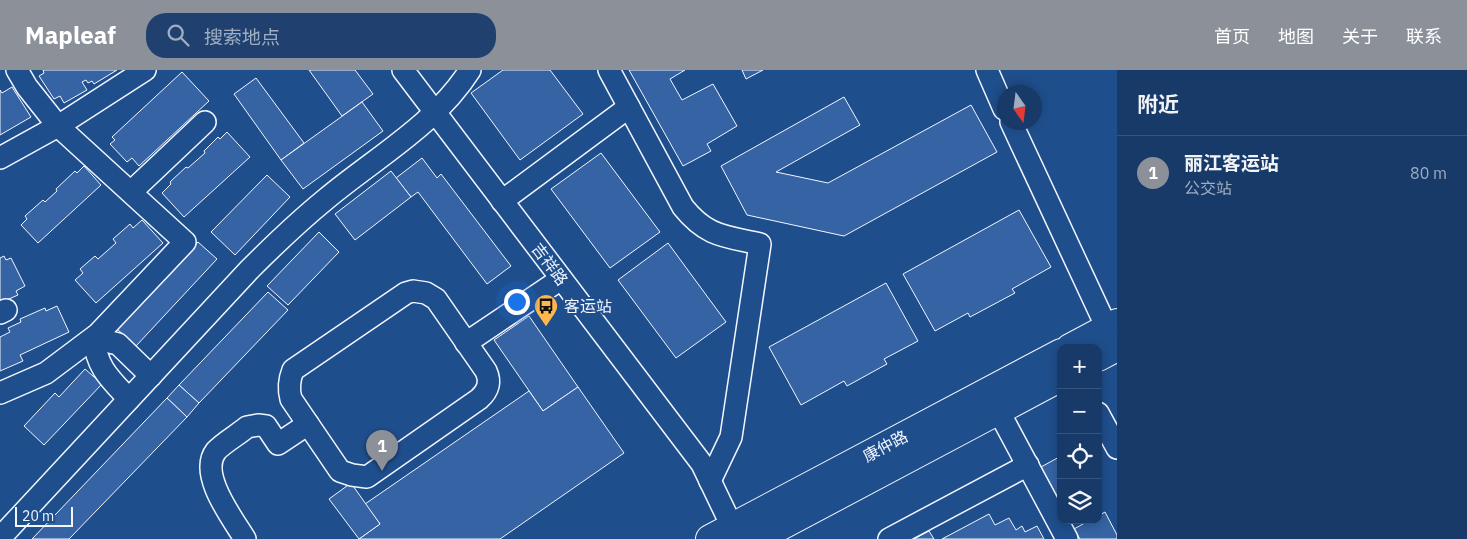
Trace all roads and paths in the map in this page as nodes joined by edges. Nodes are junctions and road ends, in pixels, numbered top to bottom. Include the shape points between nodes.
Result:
1 (17, 70) edge
2 (145, 70) edge
3 (403, 70) edge
4 (470, 70) edge
5 (608, 70) edge
6 (987, 70) edge
7 (997, 93) edge
8 (629, 107) junction
9 (436, 113) junction
10 (205, 122) dead end
11 (58, 126) junction
12 (1015, 130) edge
13 (0, 158) edge
14 (131, 192) junction
15 (502, 201) junction
16 (561, 278) junction
17 (1114, 333) edge
18 (94, 338) junction
19 (466, 343) junction
20 (1082, 344) edge
21 (1102, 351) edge
22 (1057, 355) edge
23 (151, 376) junction
24 (1057, 379) edge
25 (0, 393) edge
26 (129, 399) junction
27 (998, 410) junction
28 (1102, 420) edge
29 (308, 424) junction
30 (1117, 448) edge
31 (1028, 465) junction
32 (710, 481) junction
33 (734, 536) edge
34 (0, 538) edge
35 (245, 539) edge
36 (889, 539) edge
37 (1067, 539) edge

1 - 11 street via 27,88
2 - 11 street
3 - 9 street, 吉祥路
4 - 9 street via 459,88
5 - 8 street
6 - 7 street
8 - 15 street
8 - 32 street via 689,215 711,232 760,244 731,437
9 - 15 street, 吉祥路
9 - 23 street via 326,199 282,238
10 - 14 street
11 - 13 street
11 - 14 street
12 - 17 street
14 - 18 street via 185,242
15 - 16 street, 吉祥路
16 - 19 street
16 - 32 street, 吉祥路 via 702,464
17 - 20 main road
17 - 21 main road
18 - 23 street via 118,344
18 - 25 street via 46,373
18 - 26 street via 98,360 106,374
19 - 29 street via 436,300 420,291 406,293 293,370 289,386 291,399
19 - 29 street via 488,376 484,396 367,477 340,471
22 - 33 main road, 康仲路
23 - 26 street
24 - 27 main road, 康仲路
26 - 34 street
27 - 31 street
27 - 33 main road, 康仲路
28 - 30 street
29 - 35 street via 278,444 266,426 252,426 216,451 212,467 213,485
31 - 36 street
31 - 37 street
32 - 33 street, 吉祥路

